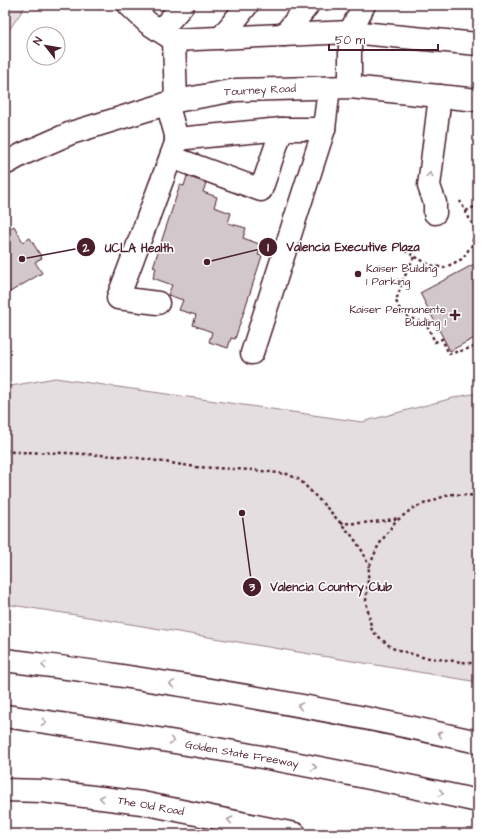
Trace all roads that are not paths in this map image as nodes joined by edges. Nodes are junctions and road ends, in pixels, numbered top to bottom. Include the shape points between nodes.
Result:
1 (129, 5) edge
2 (183, 5) edge
3 (247, 5) edge
4 (308, 5) edge
5 (364, 5) edge
6 (350, 32) junction
7 (167, 35) junction
8 (284, 35) junction
9 (221, 38) junction
10 (478, 44) edge
11 (339, 87) junction
12 (440, 96) junction
13 (478, 100) edge
14 (172, 102) junction
15 (324, 129) junction
16 (282, 130) junction
17 (173, 148) junction
18 (5, 164) edge
19 (435, 213) dead end
20 (158, 303) dead end
21 (252, 353) dead end
22 (5, 660) edge
23 (5, 716) edge
24 (478, 742) edge
25 (5, 790) edge
26 (478, 801) edge
27 (295, 834) edge

1 - 7 main road via 148,23
2 - 7 main road
3 - 9 main road
4 - 8 main road
5 - 6 main road
6 - 8 main road
6 - 10 main road
6 - 11 main road
7 - 9 main road
7 - 14 main road
8 - 9 main road
11 - 12 main road, Tourney Road
11 - 14 main road, Tourney Road via 236,90
11 - 15 main road
12 - 13 main road, Tourney Road
19 -> 12 main road via 435,203 429,186
14 - 17 main road
14 - 18 main road, Tourney Road via 71,133
15 - 16 main road
15 - 21 main road
16 - 17 main road
16 - 17 main road via 262,190
17 - 20 main road via 118,298
24 -> 22 main road via 228,693
23 -> 26 main road, Golden State Freeway via 218,749
27 -> 25 main road, The Old Road via 142,803 93,796

